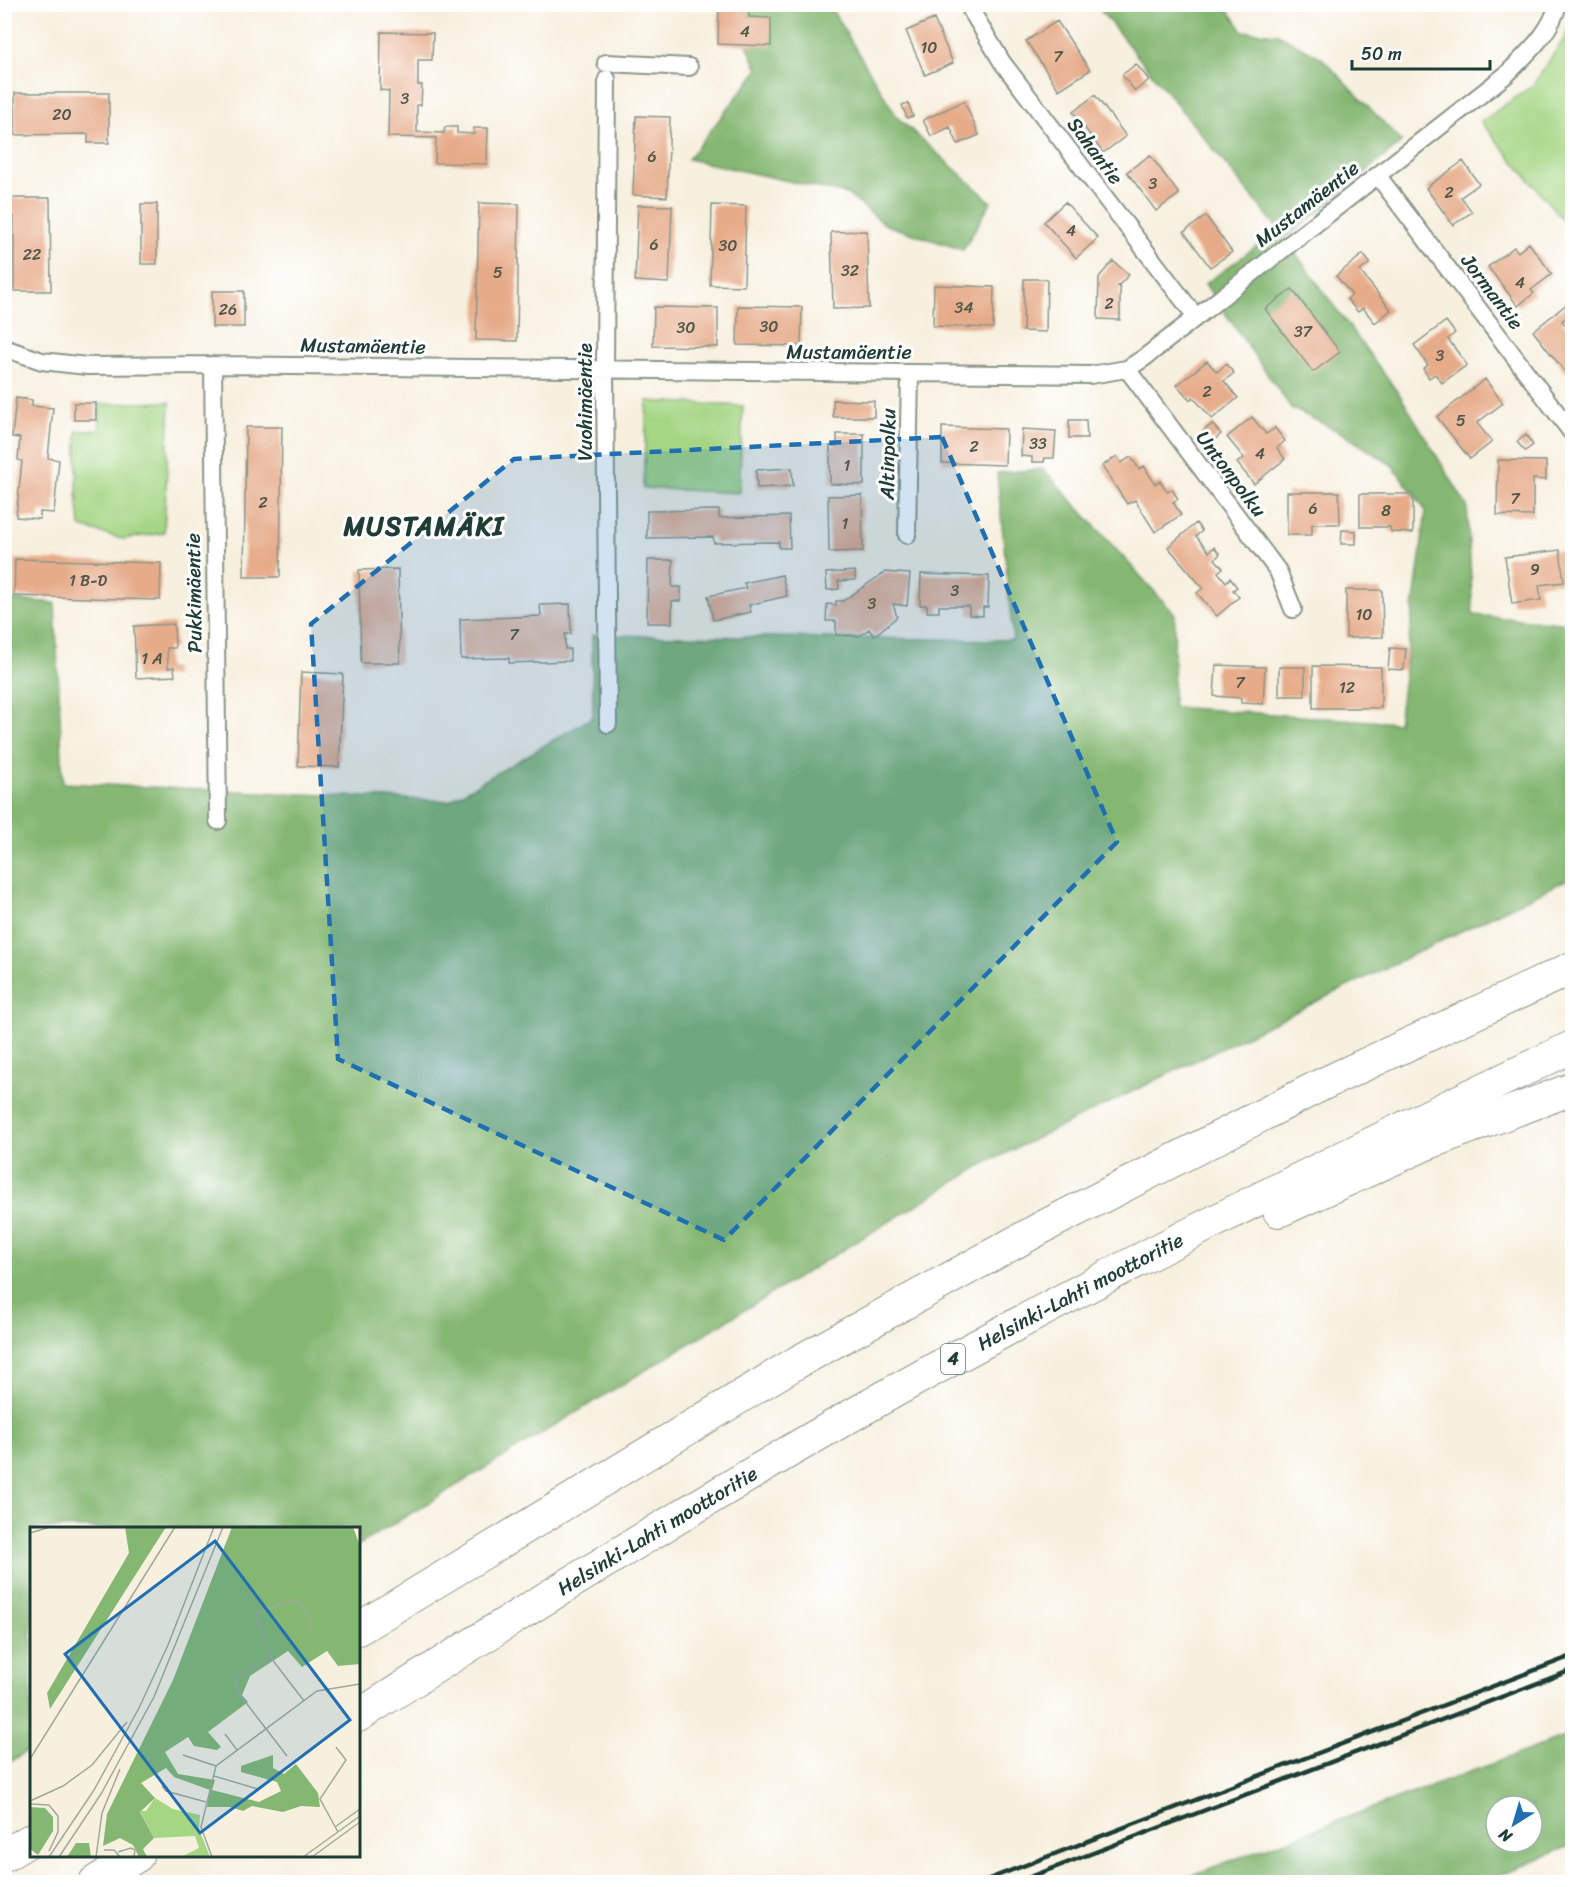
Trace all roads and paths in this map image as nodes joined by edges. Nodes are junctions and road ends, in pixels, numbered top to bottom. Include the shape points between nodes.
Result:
1 (1558, 4) edge
2 (968, 5) edge
3 (689, 67) dead end
4 (1378, 176) junction
5 (1196, 317) junction
6 (4, 348) edge
7 (213, 364) junction
8 (1127, 369) junction
9 (605, 370) junction
10 (910, 373) junction
11 (1572, 433) edge
12 (908, 535) dead end
13 (1293, 609) dead end
14 (608, 724) dead end
15 (218, 821) dead end
16 (1572, 949) edge
17 (1572, 968) edge
18 (1572, 1047) edge
19 (1321, 1085) junction
20 (1572, 1089) edge
21 (1167, 1245) junction
22 (360, 1628) edge
23 (360, 1715) edge
24 (30, 1840) edge
25 (4, 1856) edge
26 (135, 1857) edge
27 (95, 1882) edge

1 - 4 street, Mustamäentie via 1555,18 1540,39 1507,74
2 - 5 street, Sahantie via 1002,62
3 - 9 street, Vuohimäentie via 607,71
4 - 5 street, Mustamäentie
4 - 11 street, Jormantie
5 - 8 street, Mustamäentie
6 - 7 street, Mustamäentie via 42,361 87,366
7 - 9 street, Mustamäentie
7 - 15 street, Pukkimäentie
8 - 10 street, Mustamäentie via 1090,375
8 - 13 street, Untonpolku via 1278,571
9 - 10 street, Mustamäentie
9 - 14 street, Vuohimäentie
10 - 12 street, Altinpolku
16 - 19 highway
17 - 19 highway
18 - 21 highway, Helsinki-Lahti moottoritie / 4 via 1358,1148
19 - 22 highway via 1053,1222 796,1363
20 - 21 highway via 1426,1144 1241,1229
21 - 23 highway, Helsinki-Lahti moottoritie / 4 via 841,1422 644,1538
24 - 25 highway
26 - 27 highway

